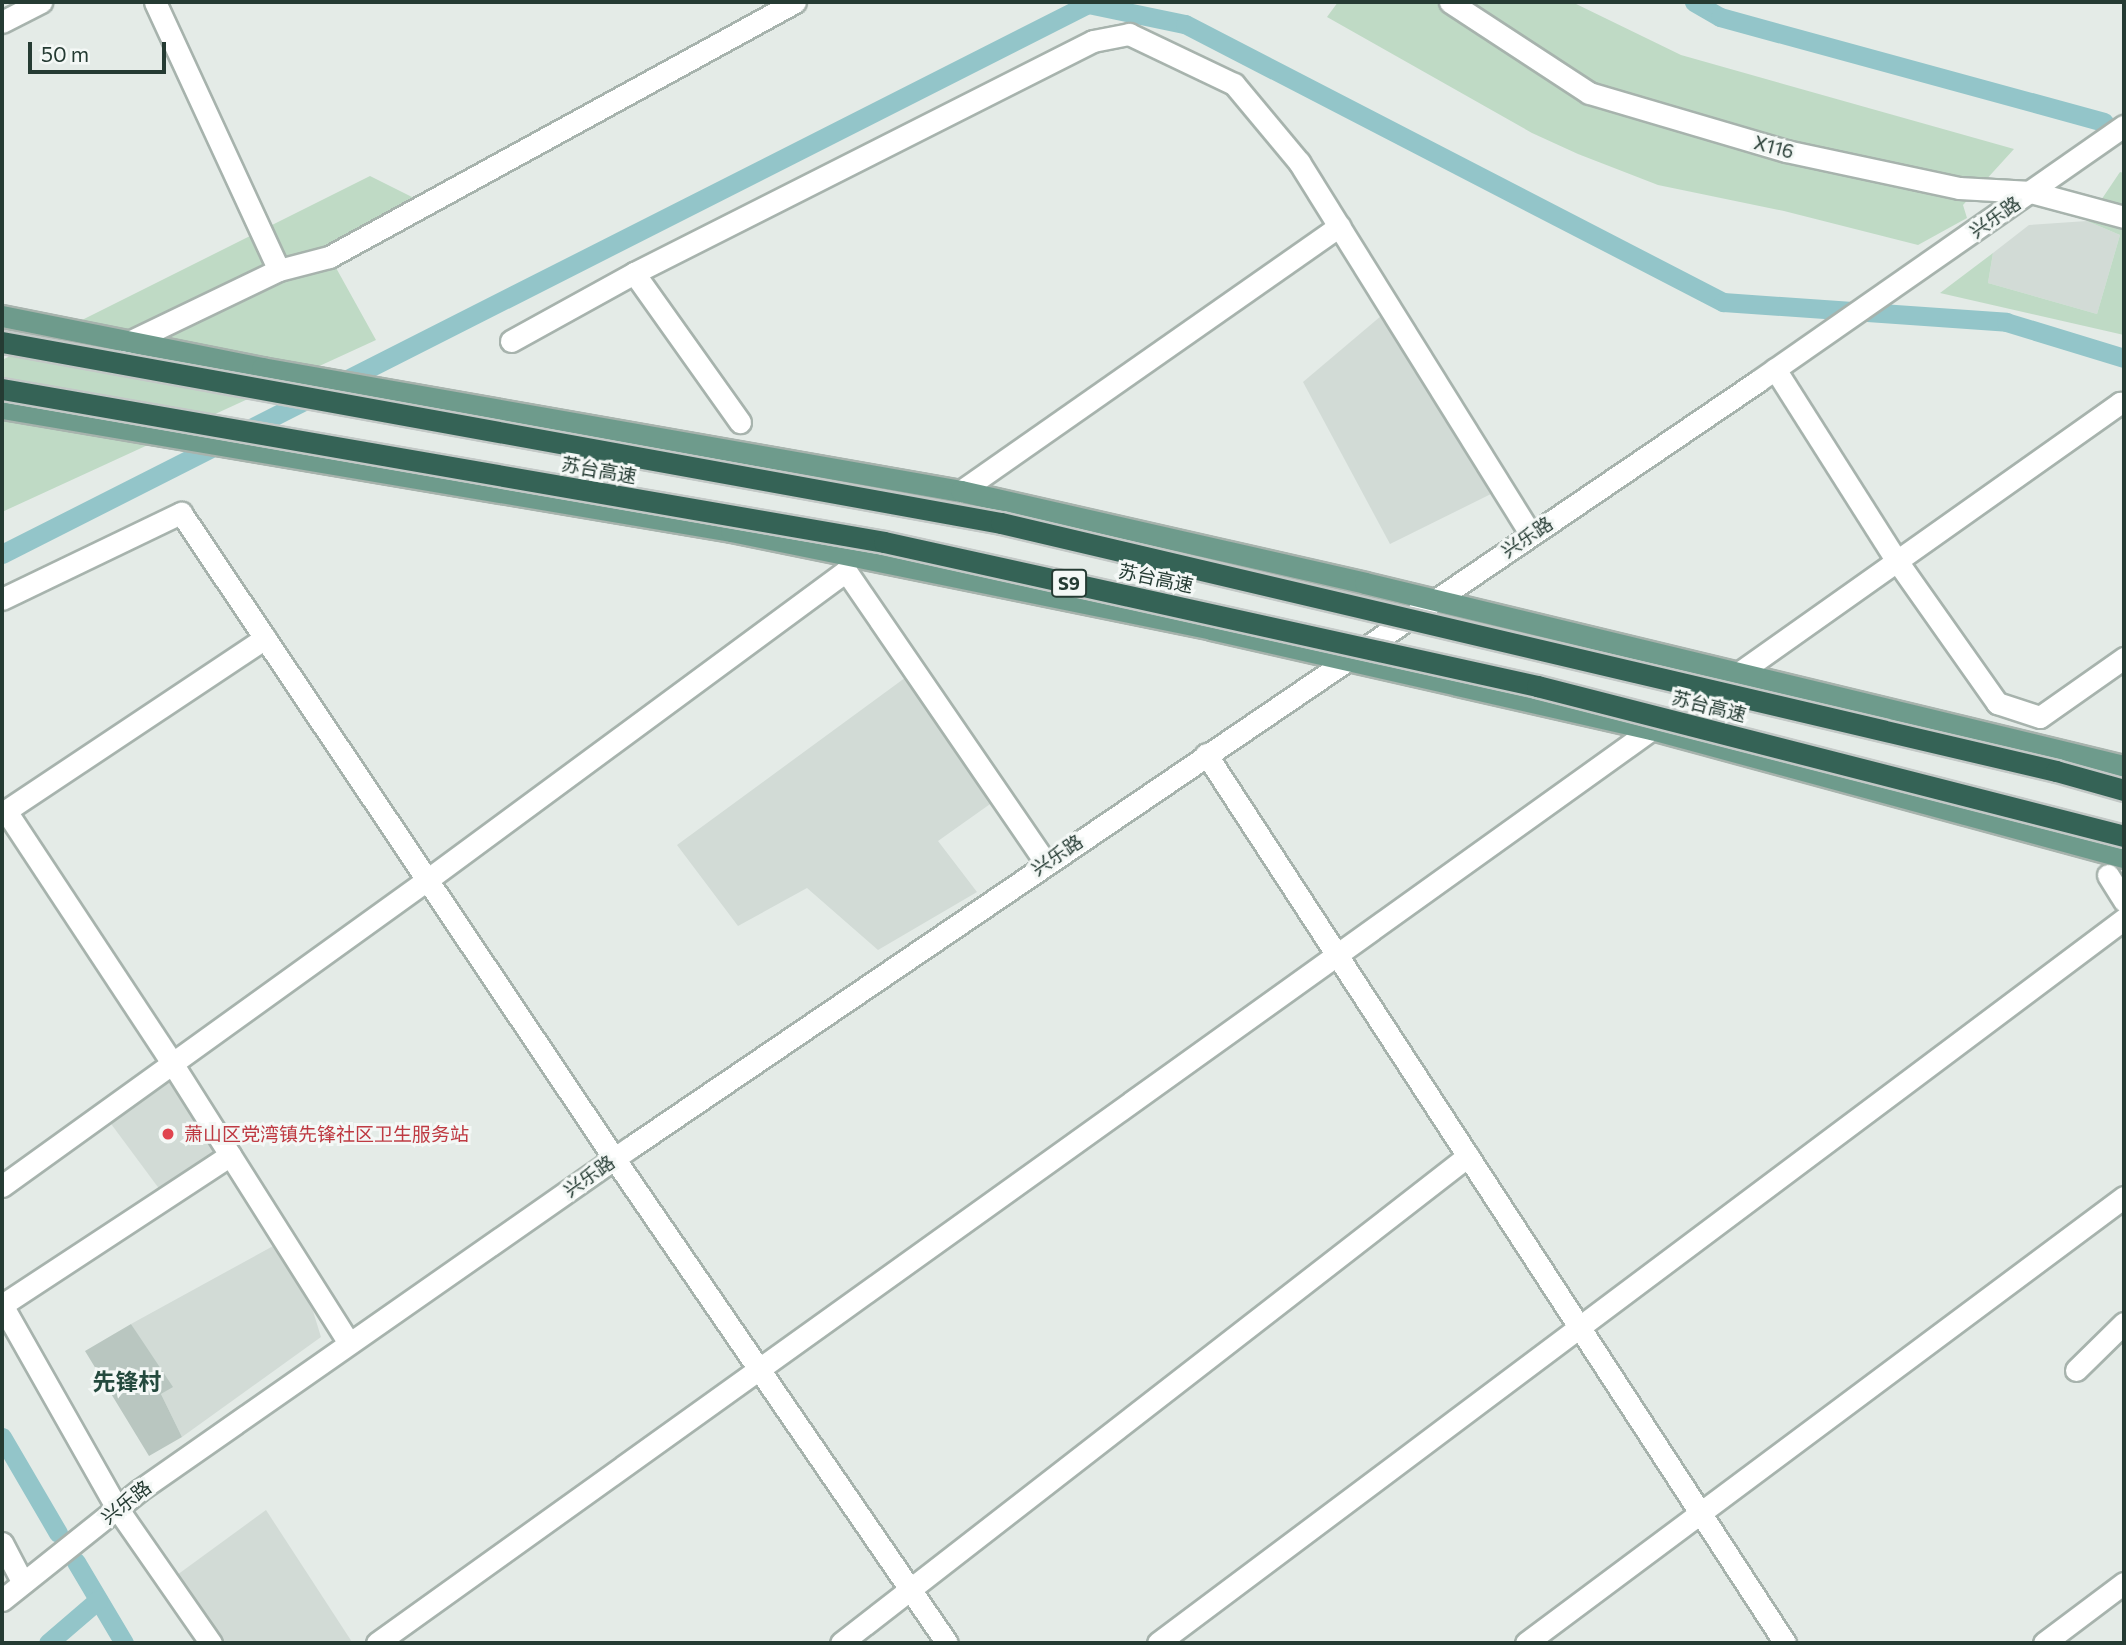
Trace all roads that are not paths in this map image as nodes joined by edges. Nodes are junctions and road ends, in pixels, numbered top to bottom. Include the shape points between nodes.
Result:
1 (41, 2) edge
2 (155, 2) edge
3 (795, 2) edge
4 (1450, 2) edge
5 (2, 22) edge
6 (2124, 127) edge
7 (2031, 192) junction
8 (2124, 218) edge
9 (1339, 226) junction
10 (279, 270) junction
11 (634, 273) junction
12 (2, 316) edge
13 (511, 341) dead end
14 (2, 342) edge
15 (128, 343) junction
16 (1775, 369) junction
17 (2, 389) edge
18 (2124, 403) edge
19 (2, 408) edge
20 (740, 422) dead end
21 (961, 491) junction
22 (1531, 535) junction
23 (1897, 561) junction
24 (2, 599) edge
25 (1435, 599) junction
26 (265, 638) junction
27 (2124, 658) edge
28 (1344, 661) junction
29 (1740, 672) junction
30 (1652, 729) junction
31 (1206, 754) junction
32 (2124, 766) edge
33 (2124, 790) edge
34 (2124, 836) edge
35 (2124, 857) edge
36 (1046, 863) junction
37 (2108, 875) dead end
38 (427, 880) junction
39 (2124, 901) edge
40 (2124, 919) edge
41 (1338, 956) junction
42 (172, 1063) junction
43 (230, 1155) junction
44 (1468, 1156) junction
45 (614, 1158) junction
46 (2, 1186) edge
47 (2124, 1197) edge
48 (2, 1305) edge
49 (2124, 1322) edge
50 (1579, 1328) junction
51 (349, 1343) junction
52 (761, 1368) junction
53 (2076, 1370) dead end
54 (117, 1508) junction
55 (1700, 1514) junction
56 (2, 1544) edge
57 (23, 1583) junction
58 (2124, 1583) edge
59 (910, 1588) junction
60 (2, 1600) edge
61 (211, 1643) edge
62 (377, 1643) edge
63 (841, 1643) edge
64 (947, 1643) edge
65 (1158, 1643) edge
66 (1526, 1643) edge
67 (1784, 1643) edge
68 (2044, 1643) edge

1 - 5 street
2 - 10 street
3 - 10 street via 330,257
4 - 7 street, X116 via 1589,93 1786,151 1959,188
6 - 7 street, 兴乐路
7 - 8 street, X116
7 - 16 street, 兴乐路
9 - 11 street via 1299,162 1234,84 1129,34 1093,41
9 - 21 street
9 - 22 street
10 - 15 street
11 - 13 street
11 - 20 street
12 - 15 main road
14 - 33 highway, 苏台高速 / S9, bridge via 1001,523
15 - 21 main road
16 - 22 street, 兴乐路
16 - 23 street
17 - 34 highway, 苏台高速 / S9, bridge via 884,542 1537,686
18 - 23 street
19 - 28 main road via 731,531 1211,629
21 - 25 main road
22 - 25 street, 兴乐路
23 - 27 street via 1997,703 2040,717
23 - 29 street
24 - 26 street via 181,513
25 - 28 street, 兴乐路
25 - 29 main road
26 - 38 street
26 - 42 street via 6,811
28 - 30 main road
28 - 31 street, 兴乐路
29 - 32 main road
30 - 35 main road
30 - 41 street
31 - 36 street, 兴乐路
31 - 41 street
36 - 38 street via 846,571
36 - 45 street, 兴乐路
37 - 39 street
38 - 42 street
38 - 45 street
40 - 50 street
41 - 44 street
41 - 52 street
42 - 43 street
42 - 46 street
43 - 48 street
43 - 51 street
44 - 50 street
44 - 59 street
45 - 51 street, 兴乐路
45 - 52 street
47 - 55 street
48 - 54 street
49 - 53 street
50 - 55 street
50 - 65 street
51 - 54 street, 兴乐路
52 - 59 street
52 - 62 street
54 - 57 street, 兴乐路
54 - 61 street
55 - 66 street
55 - 67 street
56 - 57 street
57 - 60 street, 兴乐路
58 - 68 street
59 - 63 street
59 - 64 street

